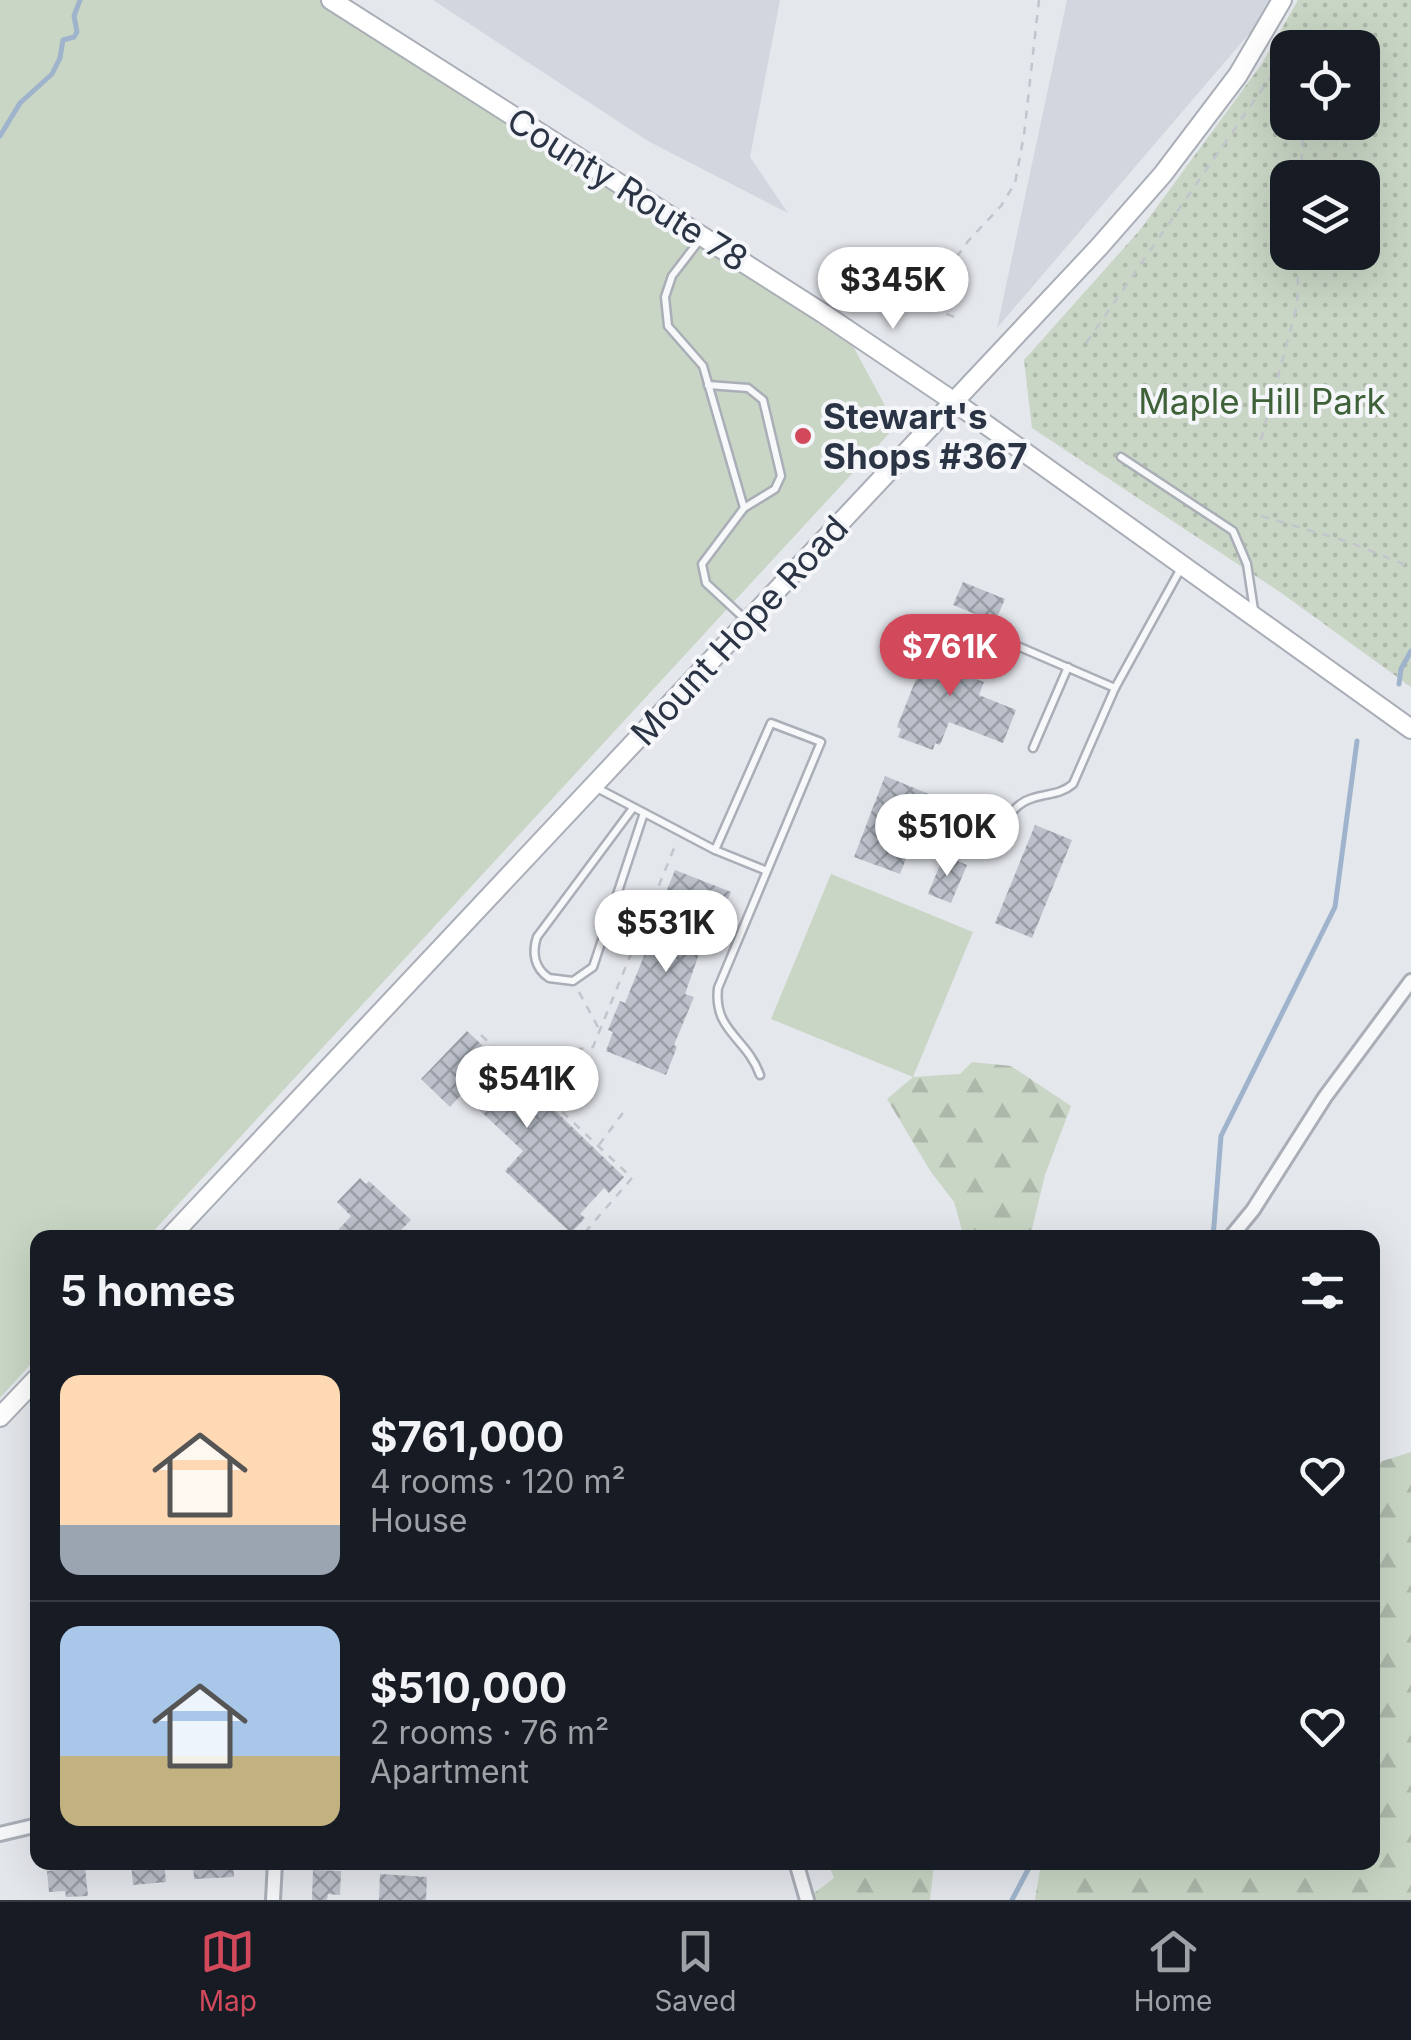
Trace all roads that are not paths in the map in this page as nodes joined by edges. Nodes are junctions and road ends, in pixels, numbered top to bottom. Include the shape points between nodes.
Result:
1 (331, 0) edge
2 (1282, 0) edge
3 (702, 236) junction
4 (708, 385) junction
5 (953, 401) junction
6 (1121, 457) dead end
7 (744, 508) junction
8 (1184, 564) junction
9 (1255, 616) junction
10 (748, 622) junction
11 (970, 626) dead end
12 (1068, 667) junction
13 (1115, 688) junction
14 (1411, 729) edge
15 (1033, 748) dead end
16 (593, 786) junction
17 (632, 808) junction
18 (644, 813) junction
19 (996, 834) dead end
20 (715, 850) junction
21 (767, 870) junction
22 (1411, 981) edge
23 (760, 1075) dead end
24 (177, 1230) edge
25 (1236, 1230) edge
26 (30, 1385) edge
27 (0, 1417) edge
28 (30, 1827) edge
29 (0, 1834) edge
30 (275, 1870) edge
31 (798, 1870) edge
32 (273, 1900) edge
33 (806, 1900) edge

1 - 3 street, County Route 78
2 - 5 street, Mount Hope Road via 1238,75 1162,174
3 - 4 lane via 665,297 668,326 703,366
3 - 5 street, County Route 78
4 - 7 lane
4 - 7 lane via 748,388 763,400 781,476 775,489
5 - 8 street, County Route 78
5 - 10 street, Mount Hope Road
6 - 9 lane via 1233,532 1247,564
7 - 10 lane via 702,564 706,583
8 - 9 street, County Route 78
8 - 13 lane
9 - 14 street, County Route 78
10 - 16 street, Mount Hope Road
11 - 12 lane
12 - 13 lane
12 - 15 lane
13 - 19 lane via 1073,784 1016,807
16 - 17 lane
16 - 24 street, Mount Hope Road
17 - 18 lane
17 - 18 lane via 534,946 543,974 557,981 573,981 593,966
18 - 20 lane
20 - 21 lane
20 - 21 lane via 771,723 821,742
21 - 23 lane via 716,1003
22 - 25 street
26 - 27 street
28 - 29 street
30 - 32 street
31 - 33 street

